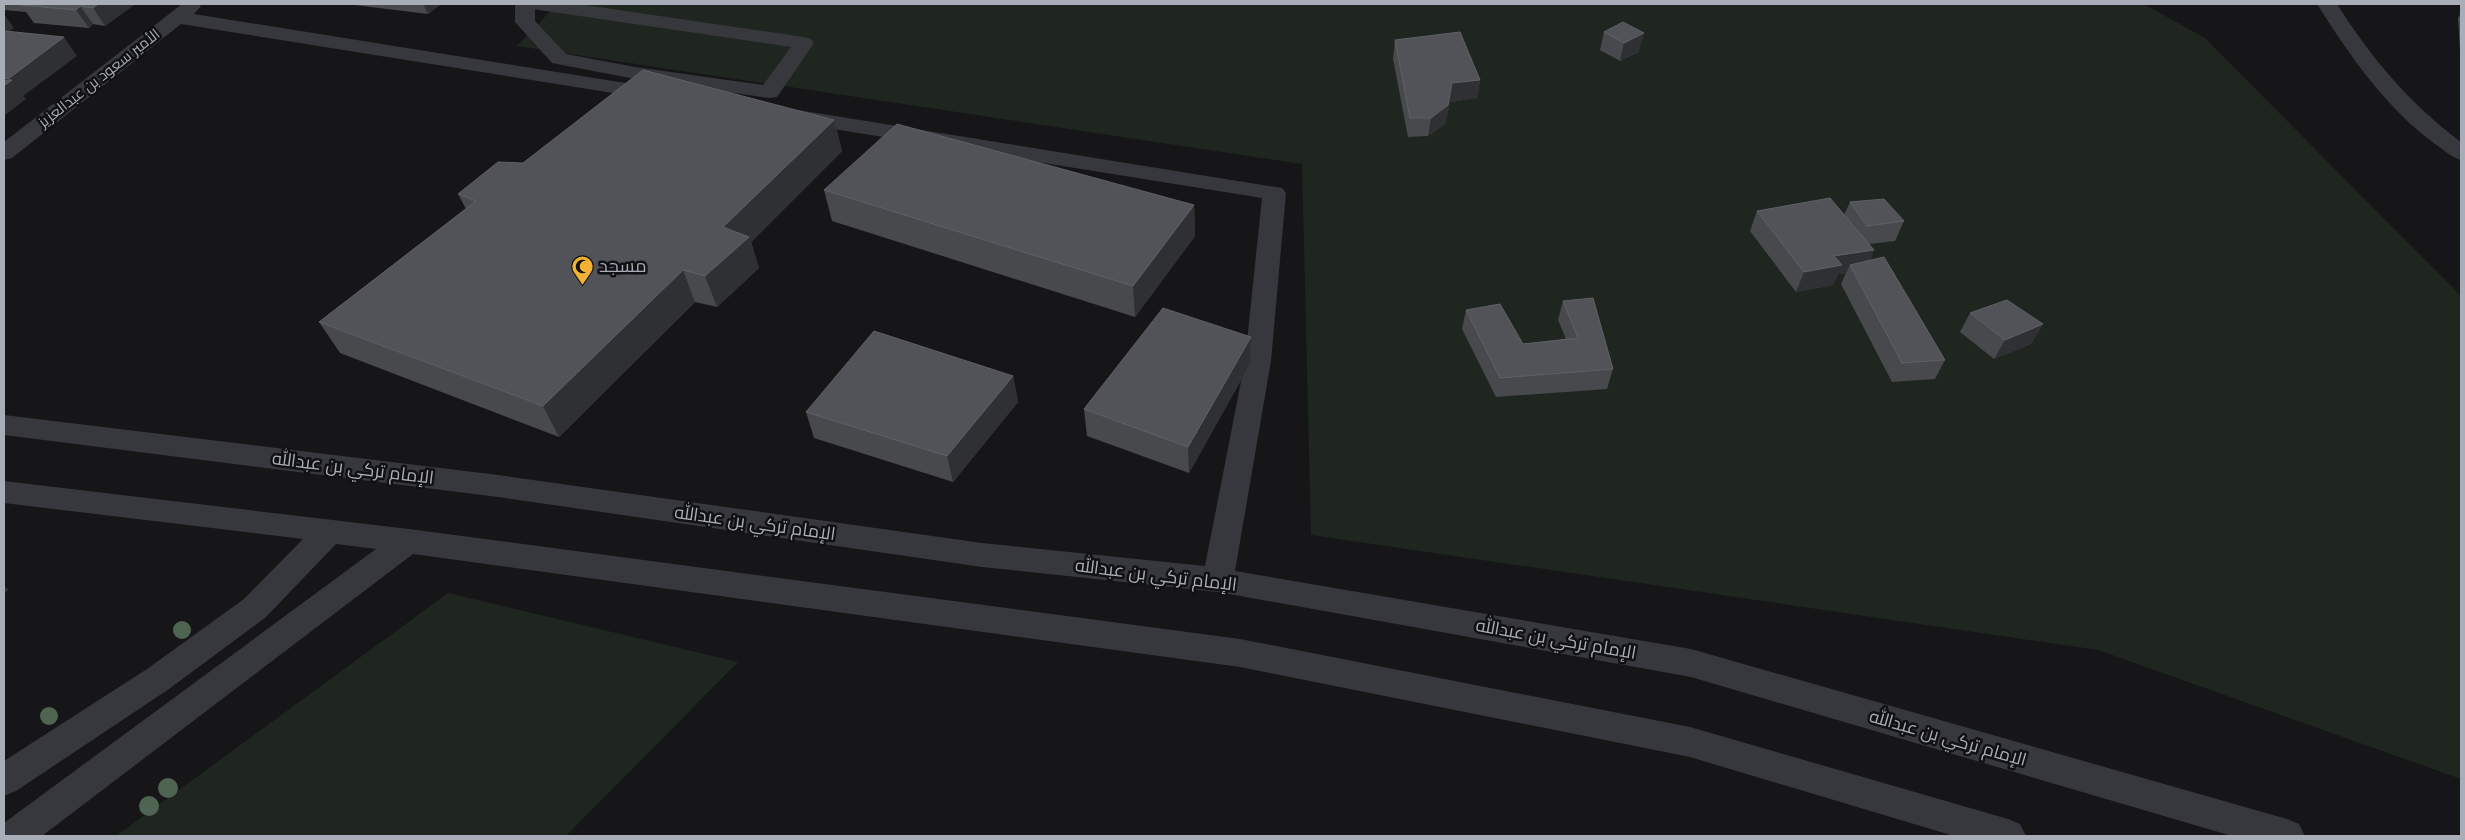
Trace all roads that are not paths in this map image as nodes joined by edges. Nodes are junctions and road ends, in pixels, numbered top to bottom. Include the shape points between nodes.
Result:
1 (525, 4) edge
2 (539, 4) edge
3 (2327, 4) edge
4 (186, 11) edge
5 (2461, 152) edge
6 (4, 153) edge
7 (4, 425) edge
8 (4, 492) edge
9 (330, 531) junction
10 (410, 541) junction
11 (1218, 580) junction
12 (4, 780) edge
13 (14, 836) edge
14 (2008, 836) edge
15 (2287, 836) edge

1 - 2 street via 526,22 559,59 644,75 769,92 804,43
3 - 5 street via 2352,43 2382,80 2421,122
4 - 6 street, الأمير سعود بن عبدالعزيز
4 - 11 street via 1274,193 1258,361
7 - 11 street, الإمام تركي بن عبدالله via 498,486 982,555
8 - 9 street
9 - 10 street
9 - 12 street via 255,608 158,679
10 - 13 street
10 - 14 street via 1240,653 1690,742
11 - 15 street, الإمام تركي بن عبدالله via 1691,663

